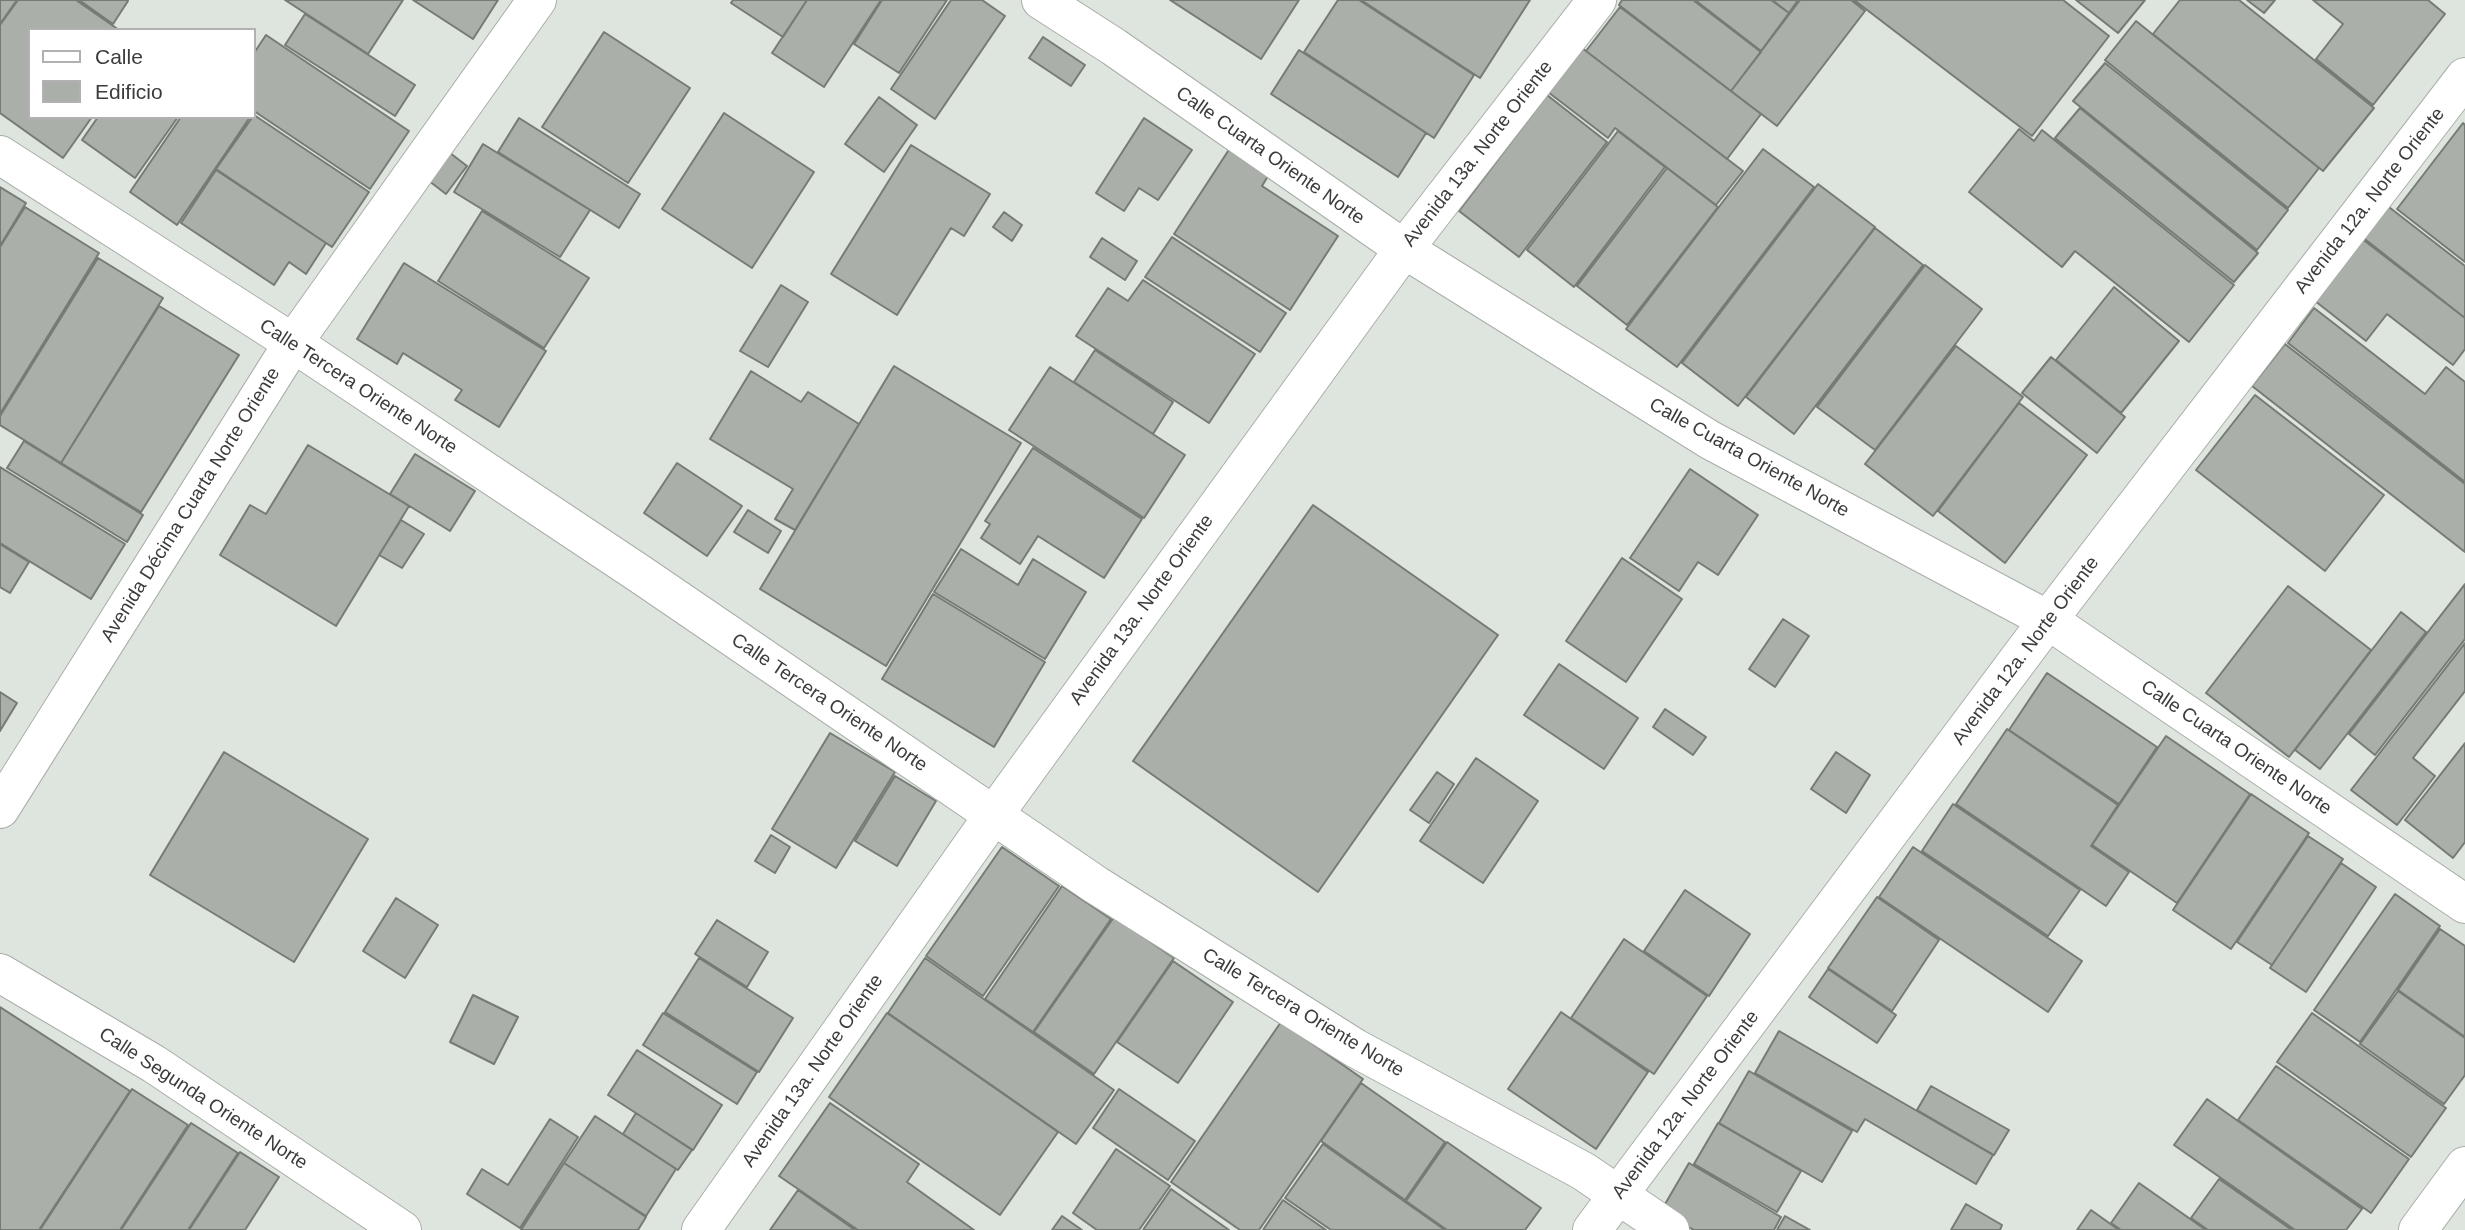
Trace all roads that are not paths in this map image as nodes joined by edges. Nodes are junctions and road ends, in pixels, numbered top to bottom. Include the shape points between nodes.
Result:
1 (537, 0) edge
2 (1041, 0) edge
3 (1597, 0) edge
4 (2465, 77) edge
5 (0, 155) edge
6 (1404, 249) junction
7 (293, 343) junction
8 (2048, 620) junction
9 (0, 809) edge
10 (993, 816) junction
11 (2465, 904) edge
12 (0, 973) edge
13 (2465, 1166) edge
14 (1618, 1195) junction
15 (402, 1230) edge
16 (701, 1230) edge
17 (1592, 1230) edge
18 (1670, 1230) edge
19 (2418, 1230) edge

1 - 7 street, Avenida Décima Cuarta Norte Oriente
2 - 6 street, Calle Cuarta Oriente Norte
3 - 6 street, Avenida 13a. Norte Oriente
4 - 8 street, Avenida 12a. Norte Oriente
5 - 7 street, Calle Tercera Oriente Norte
6 - 8 street, Calle Cuarta Oriente Norte via 1710,440
6 - 10 street, Avenida 13a. Norte Oriente
7 - 9 street, Avenida Décima Cuarta Norte Oriente
7 - 10 street, Calle Tercera Oriente Norte
8 - 11 street, Calle Cuarta Oriente Norte
8 - 14 street, Avenida 12a. Norte Oriente
10 - 14 street, Calle Tercera Oriente Norte via 1356,1048 1583,1171
10 - 16 street, Avenida 13a. Norte Oriente
12 - 15 street, Calle Segunda Oriente Norte via 154,1064
13 - 19 street
14 - 17 street, Avenida 12a. Norte Oriente
14 - 18 street, Calle Tercera Oriente Norte

